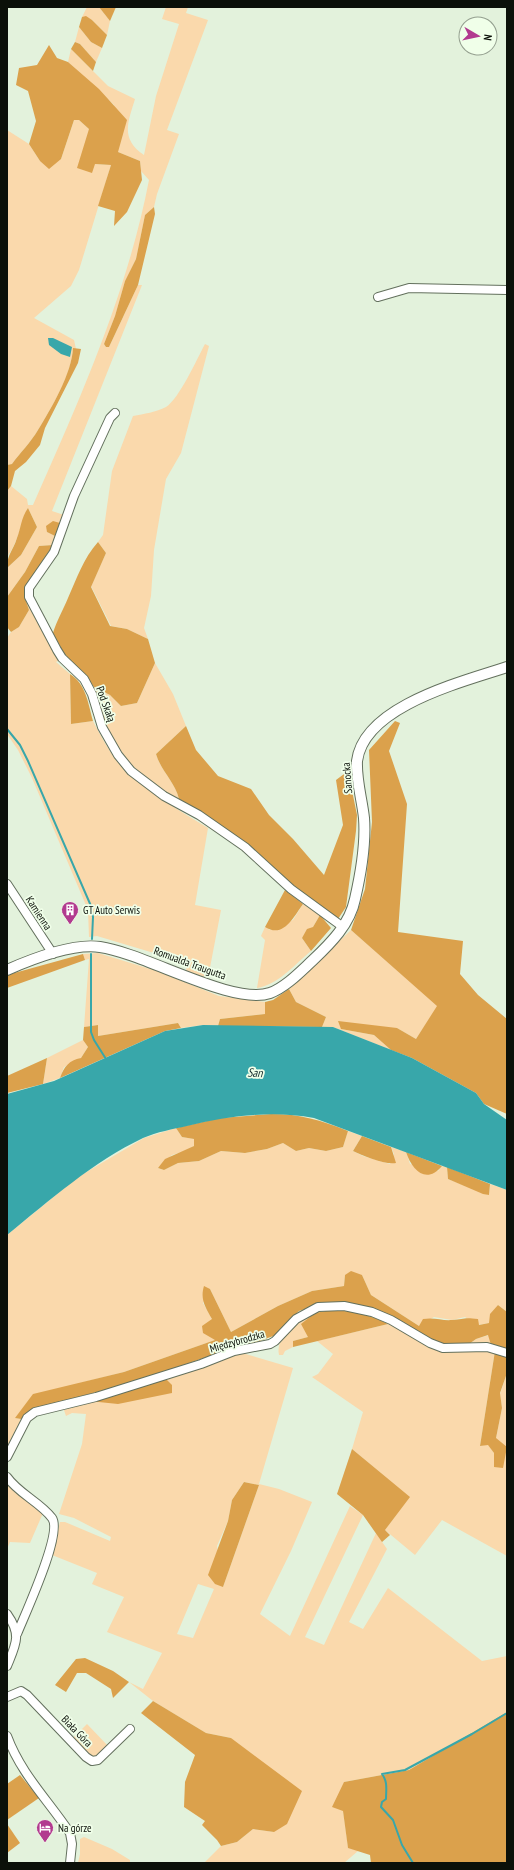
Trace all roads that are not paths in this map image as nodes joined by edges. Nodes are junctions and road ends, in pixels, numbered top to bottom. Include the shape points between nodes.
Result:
1 (507, 290) edge
2 (378, 297) dead end
3 (115, 413) dead end
4 (507, 667) edge
5 (7, 884) edge
6 (342, 927) junction
7 (53, 954) junction
8 (7, 970) edge
9 (507, 1353) edge
10 (7, 1457) edge
11 (7, 1477) edge
12 (7, 1614) edge
13 (17, 1634) junction
14 (7, 1666) edge
15 (7, 1697) edge
16 (130, 1729) dead end
17 (7, 1736) edge
18 (70, 1863) edge

1 - 2 street via 409,288
3 - 6 street, Pod Skałą via 110,418 74,496 54,552 29,588 29,597 62,658 84,680 92,694 102,727 118,755 132,771 164,796 199,815 245,847 291,889
4 - 6 street, Sanocka via 426,694 410,702 382,721 362,744 357,767 364,835 354,905
5 - 7 street, Kamienna
6 - 7 street, Romualda Traugutta via 322,952 300,971 278,989 263,995 243,994 213,986 112,949 86,946
7 - 8 street, Romualda Traugutta
9 - 10 street, Międzybrodzka via 487,1347 443,1348 430,1344 391,1320 372,1312 344,1306 318,1308 296,1319 270,1344 234,1352 96,1397 35,1412 26,1418
11 - 13 street via 52,1518 55,1531 46,1563
12 - 13 street via 15,1625
13 - 14 street via 17,1642
15 - 16 street, Biała Góra via 21,1691 27,1695 92,1761 98,1760
17 - 18 street via 14,1754 29,1778 70,1833

